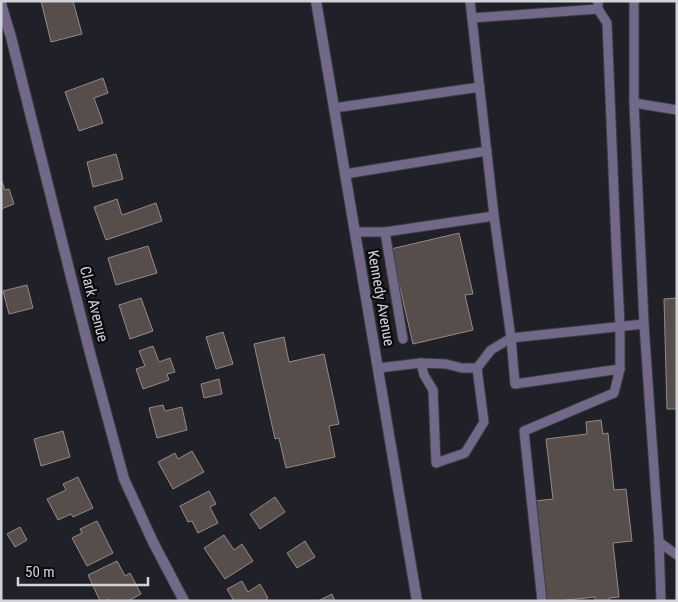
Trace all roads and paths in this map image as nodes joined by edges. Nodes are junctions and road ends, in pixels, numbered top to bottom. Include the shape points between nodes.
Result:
1 (316, 1) edge
2 (470, 1) edge
3 (634, 1) edge
4 (1, 4) edge
5 (598, 5) edge
6 (472, 18) junction
7 (480, 88) junction
8 (634, 103) junction
9 (334, 108) junction
10 (677, 110) edge
11 (487, 151) junction
12 (345, 174) junction
13 (494, 216) junction
14 (354, 232) junction
15 (385, 232) junction
16 (644, 324) junction
17 (620, 326) junction
18 (511, 338) junction
19 (403, 339) dead end
20 (421, 363) junction
21 (378, 368) junction
22 (477, 368) junction
23 (620, 369) junction
24 (659, 542) junction
25 (677, 555) edge
26 (184, 601) edge
27 (417, 601) edge
28 (542, 601) edge
29 (661, 601) edge

1 - 9 street, Kennedy Avenue
2 - 6 lane
3 - 8 lane
4 - 26 street, Clark Avenue via 124,479
5 - 6 lane
5 - 17 lane via 606,23
6 - 7 lane
7 - 9 lane
7 - 11 lane
8 - 10 lane
8 - 16 lane
9 - 12 street, Kennedy Avenue
11 - 12 lane
11 - 13 lane
12 - 14 street, Kennedy Avenue
13 - 15 lane
13 - 18 lane
14 - 15 lane
14 - 21 street, Kennedy Avenue
15 - 19 lane
16 - 17 lane
16 - 24 lane
17 - 18 lane
17 - 23 lane
18 - 22 lane via 491,350
18 - 23 lane via 515,384
20 - 21 lane
20 - 22 lane
20 - 22 lane via 433,390 436,462 465,453 484,422
21 - 27 street, Kennedy Avenue
23 - 28 lane via 614,393 524,431
24 - 25 lane
24 - 29 lane

